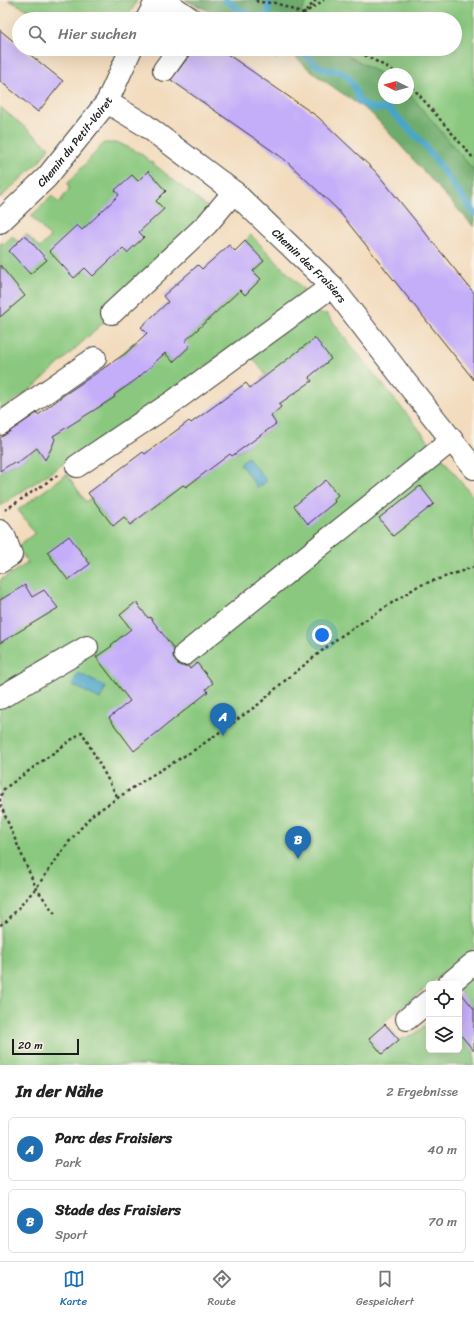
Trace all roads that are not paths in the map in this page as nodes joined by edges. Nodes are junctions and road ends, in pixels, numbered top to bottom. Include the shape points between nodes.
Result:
1 (157, 0) edge
2 (163, 0) edge
3 (151, 12) edge
4 (181, 12) edge
5 (128, 56) edge
6 (174, 56) edge
7 (164, 70) dead end
8 (107, 102) junction
9 (234, 192) junction
10 (0, 222) edge
11 (332, 286) junction
12 (112, 313) dead end
13 (95, 358) dead end
14 (0, 424) edge
15 (452, 440) junction
16 (77, 466) road end
17 (474, 468) edge
18 (0, 531) edge
19 (6, 558) edge
20 (87, 646) dead end
21 (185, 654) dead end
22 (0, 698) edge
23 (474, 963) edge
24 (453, 981) edge
25 (426, 1003) edge
26 (407, 1019) dead end

1 - 3 street
2 - 4 street
5 - 8 street, Chemin du Petit-Voiret
6 - 7 street
8 - 9 street, Chemin des Fraisiers via 145,125
8 - 10 street, Chemin du Petit-Voiret via 47,177
9 - 11 street, Chemin des Fraisiers
9 - 12 street via 207,224
11 - 15 street, Chemin des Fraisiers
11 - 16 street via 174,401
13 - 14 street
15 - 17 street, Chemin des Fraisiers
15 - 21 street
18 - 19 street via 5,538
20 - 22 street
23 - 24 street
25 - 26 street

